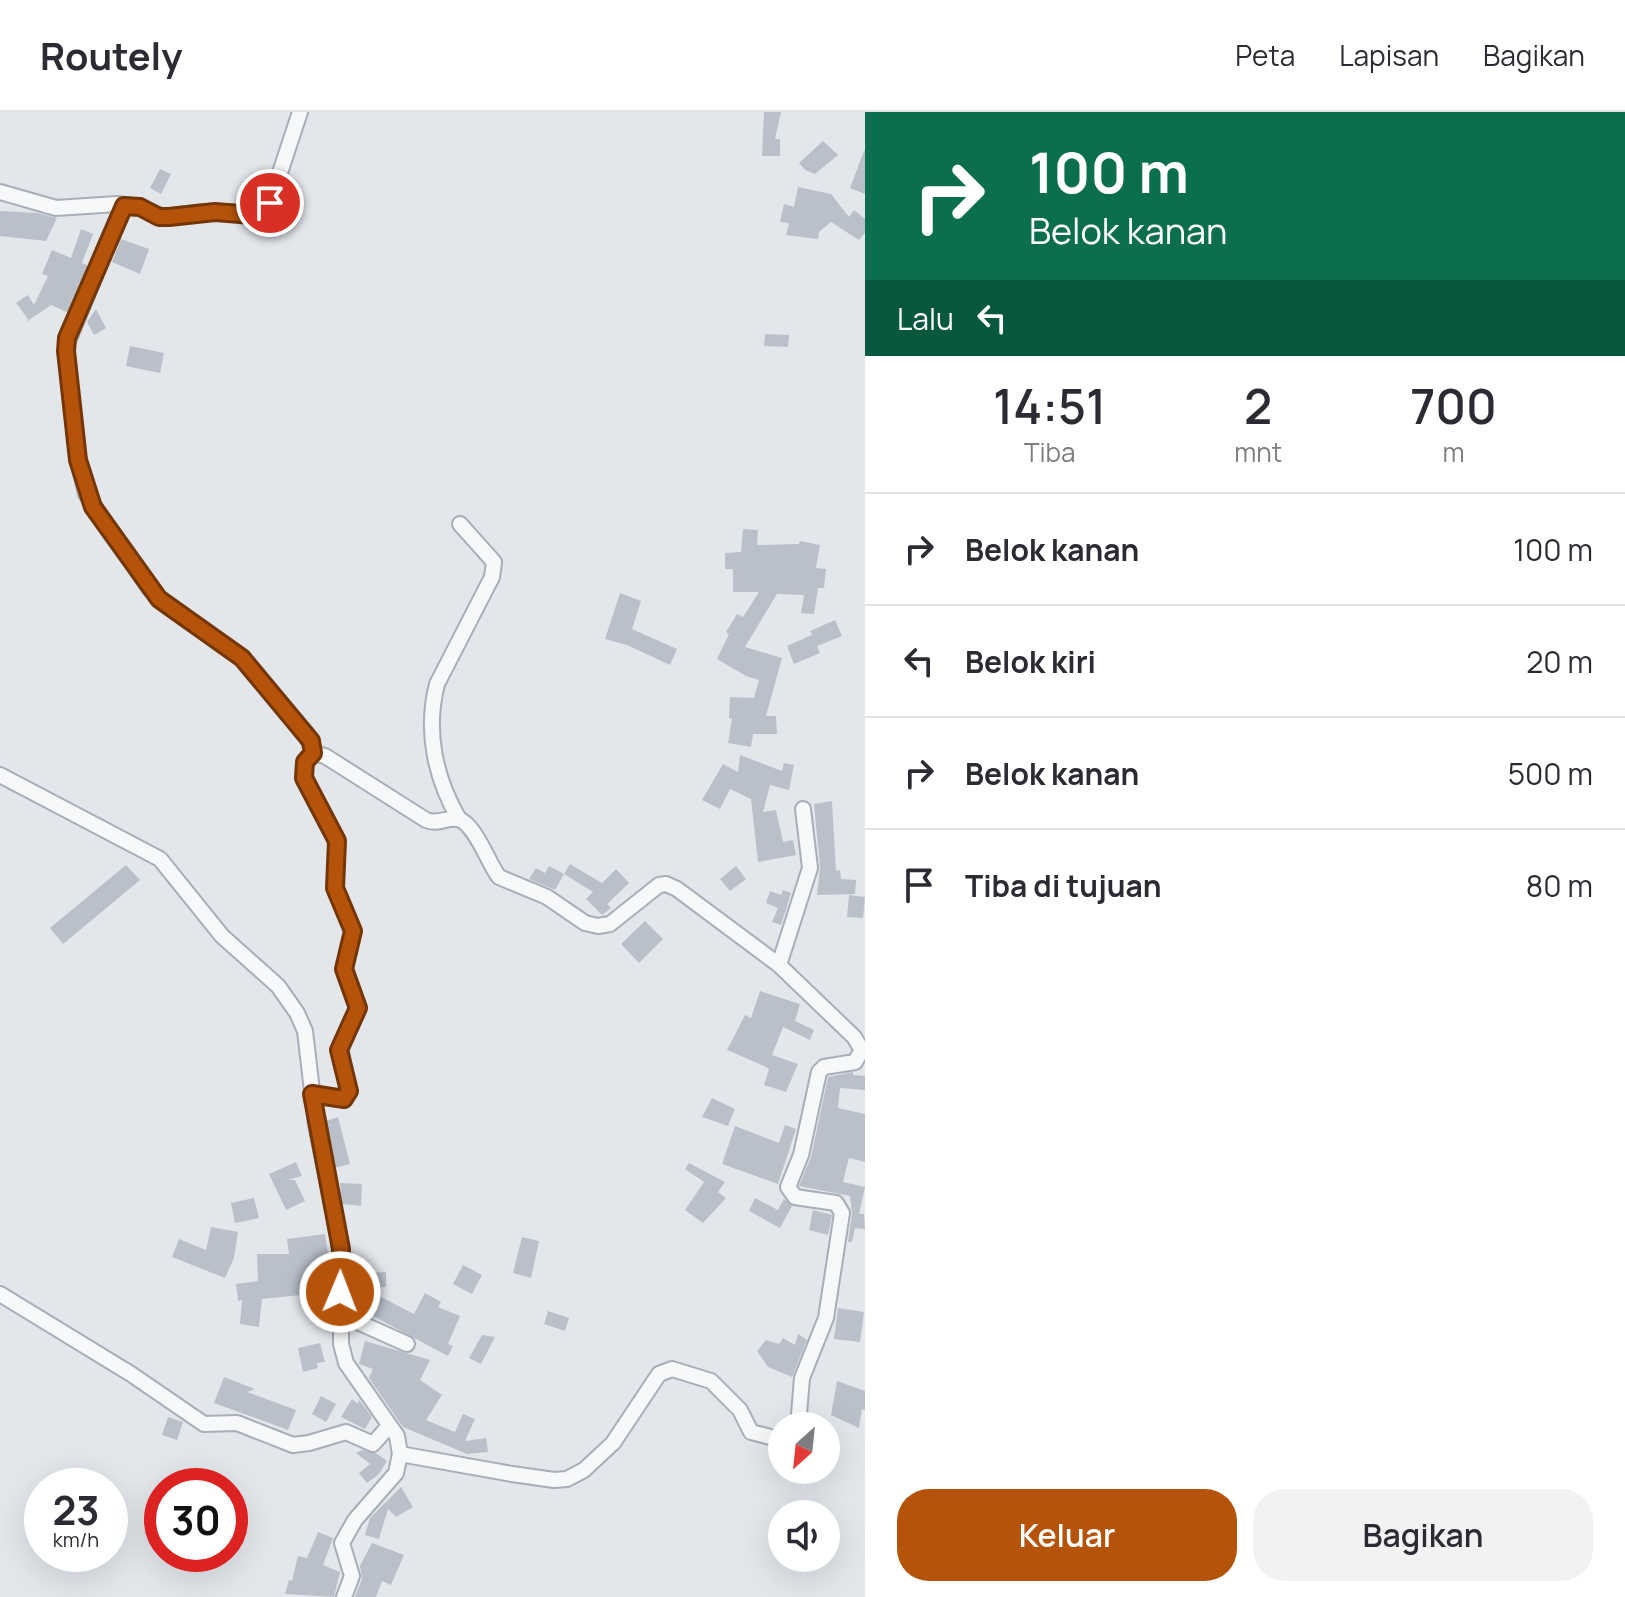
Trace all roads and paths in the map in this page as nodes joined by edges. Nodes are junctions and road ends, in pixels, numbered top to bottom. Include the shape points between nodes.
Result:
1 (300, 112) edge
2 (0, 192) edge
3 (124, 206) junction
4 (460, 524) dead end
5 (313, 753) junction
6 (0, 775) edge
7 (803, 809) dead end
8 (459, 819) junction
9 (779, 965) junction
10 (312, 1094) junction
11 (0, 1294) edge
12 (340, 1314) junction
13 (407, 1344) dead end
14 (799, 1412) edge
15 (389, 1426) junction
16 (768, 1436) edge
17 (400, 1454) junction
18 (344, 1597) edge

1 - 3 street via 264,212 164,217
2 - 3 street via 56,208
3 - 5 street via 66,346 86,494 149,588 242,658 306,733
4 - 8 street via 494,562 494,571 433,698 437,772
5 - 8 street via 426,820
5 - 10 street via 305,762 304,778 337,841 335,888 353,931 344,969 358,1008 339,1050 349,1091 344,1099
6 - 10 street via 160,859 222,936 278,986 297,1013 305,1031
7 - 9 street via 810,868
8 - 9 street via 486,851 499,877 547,897 585,923 610,924 666,884
9 - 14 street via 862,1050 855,1062 819,1072 801,1155 788,1184 795,1197 836,1203 842,1213 826,1318 802,1378
10 - 12 street via 341,1249
11 - 15 street via 204,1424 237,1423 299,1445 346,1432 373,1444
12 - 13 street
12 - 15 street via 346,1363
15 - 17 street
16 - 17 street via 751,1432 740,1410 711,1381 672,1369 659,1374 601,1456 567,1479
17 - 18 street via 396,1473 342,1543 352,1576

